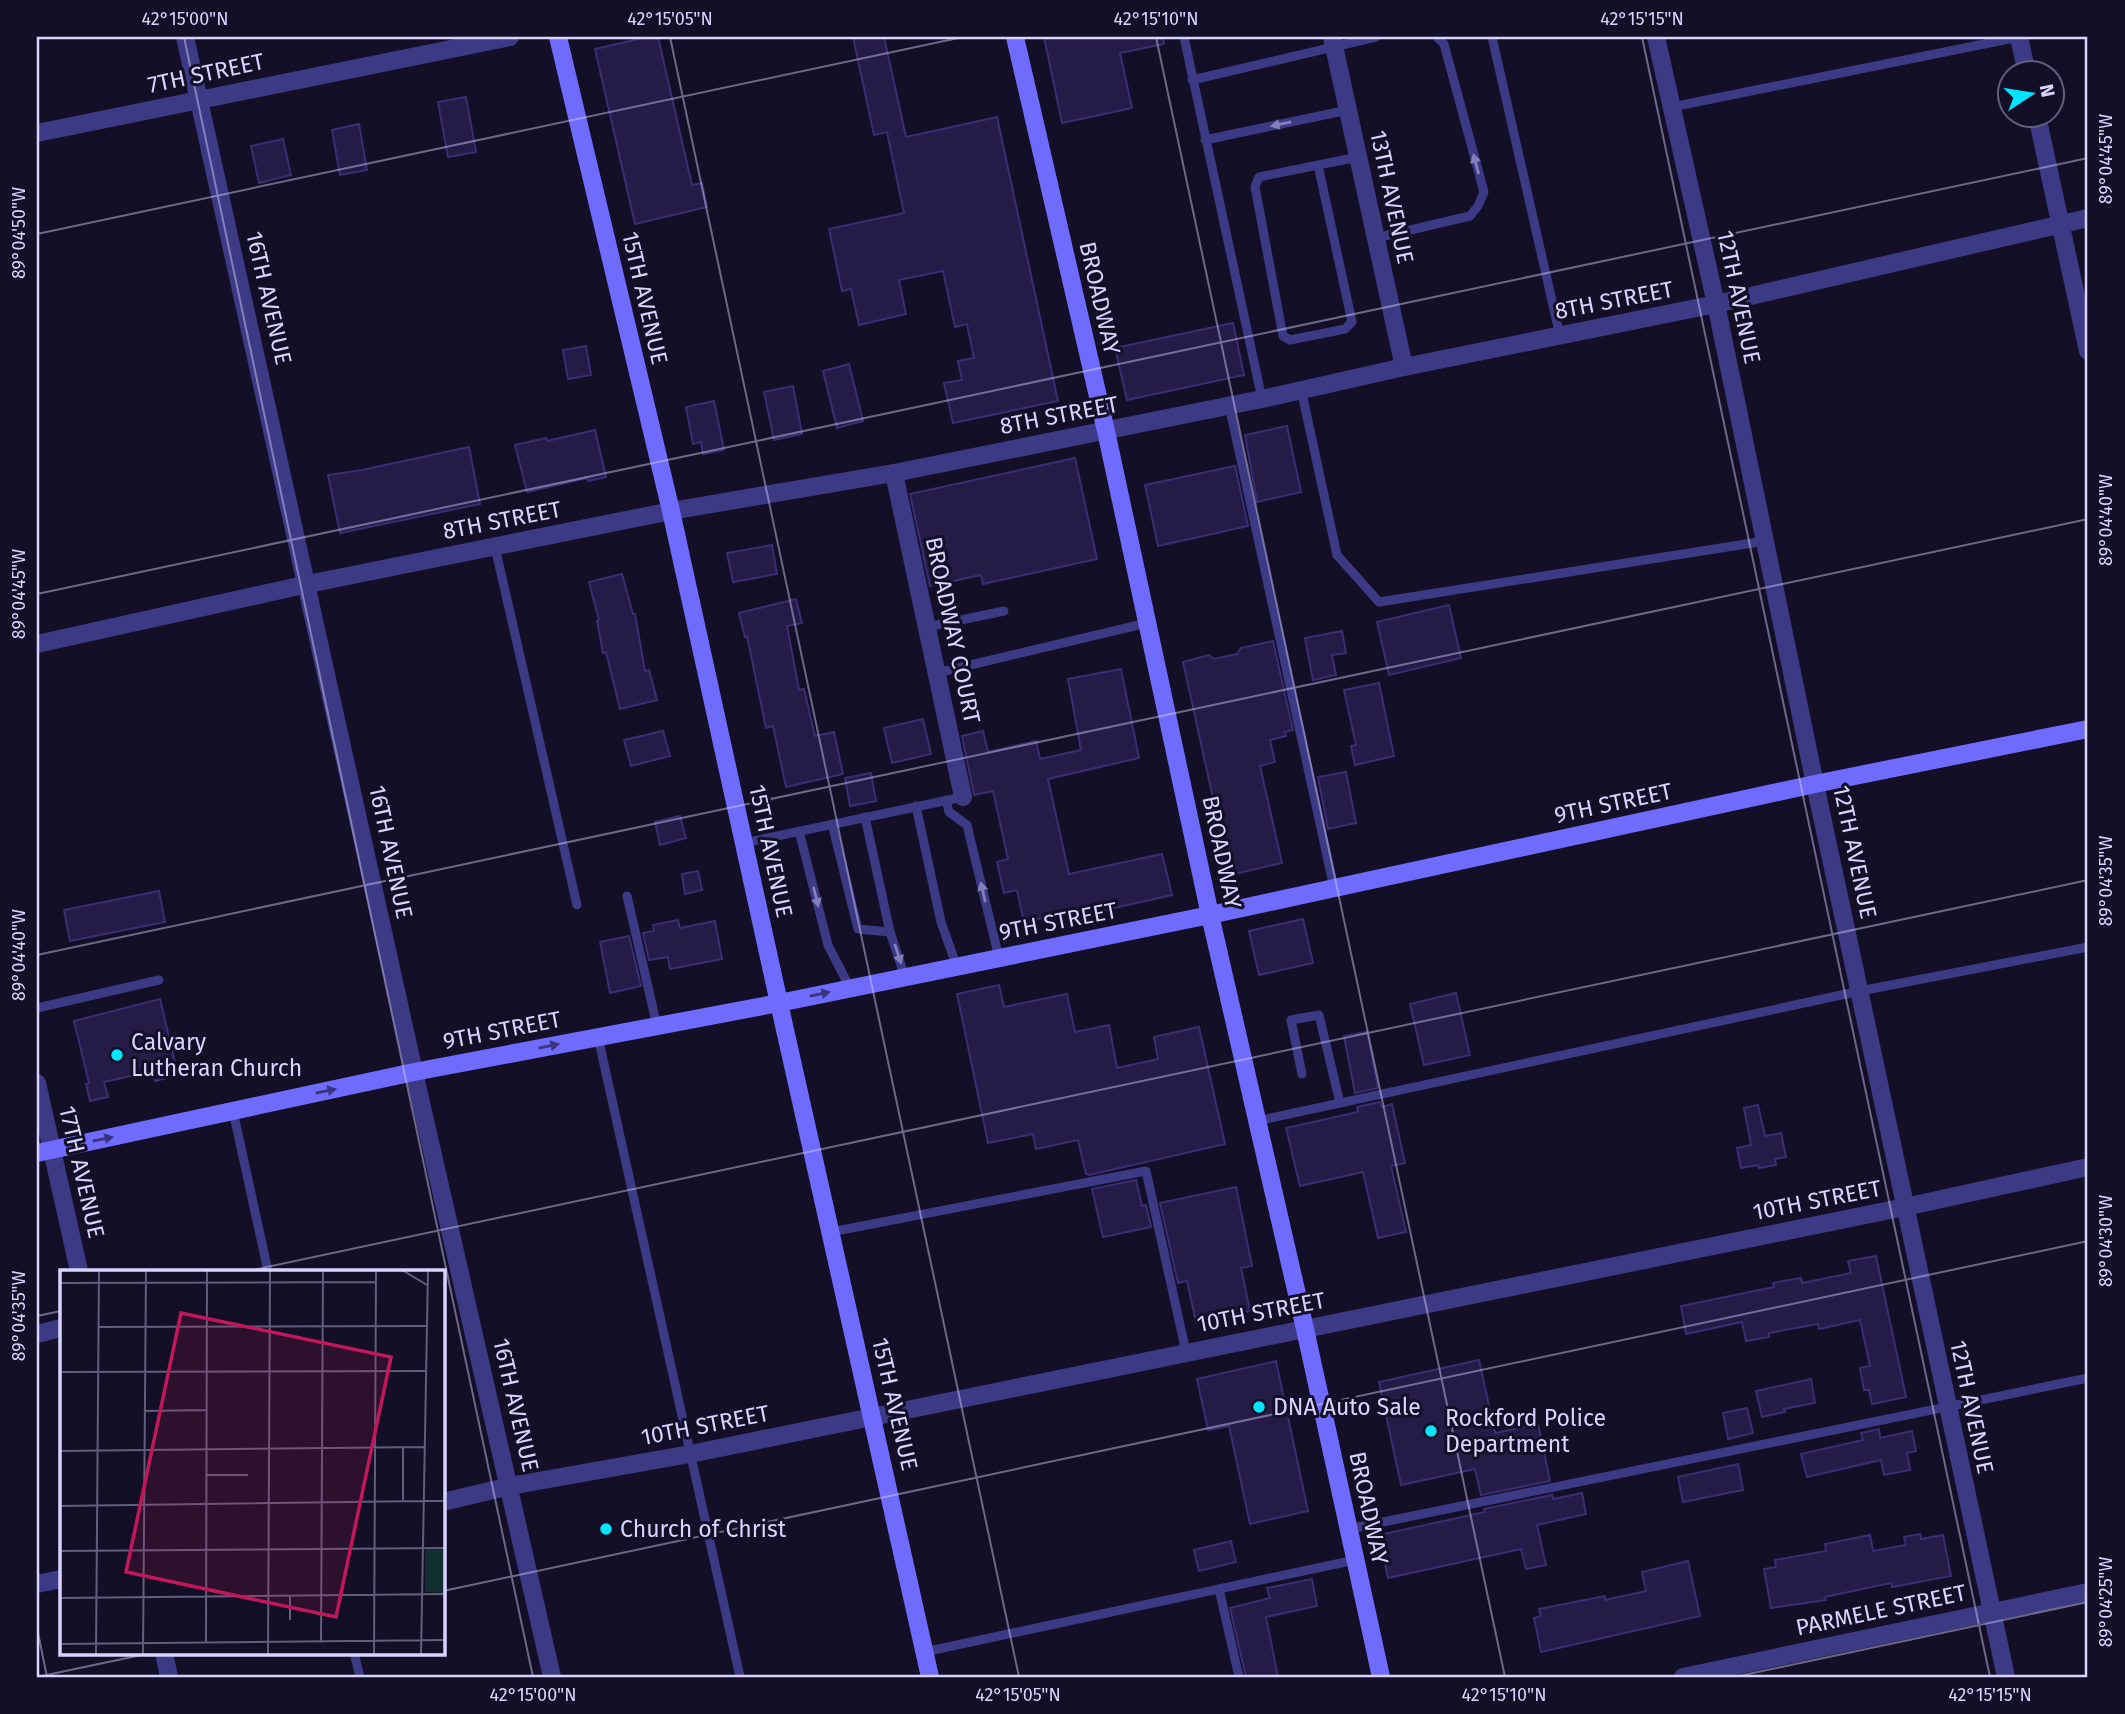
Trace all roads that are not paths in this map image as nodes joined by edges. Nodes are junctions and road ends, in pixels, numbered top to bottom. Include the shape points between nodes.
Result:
1 (185, 37) edge
2 (510, 37) edge
3 (558, 37) edge
4 (1015, 37) edge
5 (1184, 37) edge
6 (1376, 37) edge
7 (1437, 37) edge
8 (1492, 37) edge
9 (1656, 37) edge
10 (2019, 37) edge
11 (1333, 41) edge
12 (2024, 60) edge
13 (1192, 80) junction
14 (199, 99) junction
15 (1672, 107) junction
16 (1348, 110) junction
17 (2040, 130) edge
18 (37, 133) edge
19 (1205, 140) junction
20 (1358, 157) junction
21 (1318, 165) junction
22 (2088, 219) edge
23 (2061, 224) junction
24 (1376, 238) junction
25 (1716, 304) junction
26 (1560, 336) junction
27 (2088, 351) edge
28 (1404, 367) junction
29 (1301, 389) junction
30 (1262, 399) junction
31 (1229, 405) junction
32 (1106, 431) junction
33 (894, 473) junction
34 (671, 511) junction
35 (1765, 541) junction
36 (495, 547) junction
37 (308, 584) junction
38 (1004, 611) dead end
39 (1147, 623) junction
40 (927, 627) junction
41 (37, 644) edge
42 (937, 673) junction
43 (2088, 729) edge
44 (1815, 784) junction
45 (955, 798) junction
46 (916, 806) junction
47 (865, 817) junction
48 (832, 824) junction
49 (799, 831) junction
50 (744, 843) junction
51 (1334, 888) junction
52 (626, 897) dead end
53 (577, 905) dead end
54 (1210, 915) junction
55 (890, 932) junction
56 (2088, 947) edge
57 (999, 958) junction
58 (957, 967) junction
59 (905, 977) junction
60 (159, 980) dead end
61 (850, 988) junction
62 (1860, 991) junction
63 (779, 1003) junction
64 (37, 1008) edge
65 (657, 1026) junction
66 (598, 1037) junction
67 (414, 1072) junction
68 (1301, 1074) dead end
69 (37, 1083) edge
70 (1340, 1103) junction
71 (233, 1111) junction
72 (1257, 1121) junction
73 (44, 1152) edge
74 (2088, 1167) edge
75 (1905, 1207) junction
76 (831, 1232) junction
77 (79, 1270) edge
78 (268, 1270) edge
79 (60, 1328) edge
80 (1305, 1329) junction
81 (37, 1334) edge
82 (1186, 1352) junction
83 (2088, 1378) edge
84 (1947, 1407) junction
85 (873, 1415) junction
86 (691, 1454) junction
87 (510, 1486) junction
88 (444, 1502) edge
89 (1349, 1529) junction
90 (1355, 1560) junction
91 (60, 1579) edge
92 (37, 1584) edge
93 (1219, 1589) junction
94 (2088, 1592) edge
95 (1992, 1611) junction
96 (924, 1652) junction
97 (164, 1654) edge
98 (354, 1654) edge
99 (169, 1677) edge
100 (360, 1677) edge
101 (552, 1677) edge
102 (740, 1677) edge
103 (930, 1677) edge
104 (1239, 1677) edge
105 (1381, 1677) edge
106 (1683, 1677) edge
107 (2006, 1677) edge

1 - 14 street, 16TH AVENUE
2 - 14 street, 7TH STREET
3 - 34 street, 15TH AVENUE
4 - 32 street, BROADWAY
5 - 13 lane
6 - 11 lane
24 -> 7 lane via 1470,216 1484,192 1444,44
8 - 26 lane
9 - 15 street, 12TH AVENUE
10 - 12 street
10 - 15 lane
11 - 13 lane
11 - 16 street, 13TH AVENUE
13 - 19 lane
14 - 18 street, 7TH STREET
14 - 37 street, 16TH AVENUE
15 - 25 street, 12TH AVENUE
16 -> 19 lane
16 - 20 street, 13TH AVENUE
17 - 23 street
19 - 30 lane
20 - 21 lane
20 - 24 street, 13TH AVENUE
21 - 21 lane via 1259,177 1255,187 1283,336 1290,340 1345,329 1352,322
22 - 23 street, 8TH STREET
23 - 25 street, 8TH STREET
23 - 27 street
24 - 28 street, 13TH AVENUE
25 - 26 street, 8TH STREET
25 - 35 street, 12TH AVENUE
26 - 28 street, 8TH STREET
28 - 29 street, 8TH STREET
29 - 30 street, 8TH STREET
29 - 35 lane via 1338,555 1379,602
30 - 31 street, 8TH STREET
31 - 32 street, 8TH STREET
31 - 51 lane
32 - 33 street, 8TH STREET
32 - 39 street, BROADWAY
33 - 34 street, 8TH STREET
33 - 40 street, BROADWAY COURT
34 - 36 street, 8TH STREET
34 - 50 street, 15TH AVENUE
35 - 44 street, 12TH AVENUE
36 - 37 street, 8TH STREET
36 - 53 lane
37 - 41 street, 8TH STREET
37 - 67 street, 16TH AVENUE
38 - 40 lane
39 - 42 lane
39 - 54 street, BROADWAY
40 - 42 street, BROADWAY COURT
42 - 45 street, BROADWAY COURT
43 - 44 street, 9TH STREET
44 - 51 street, 9TH STREET
44 - 62 street, 12TH AVENUE
45 - 46 lane
57 -> 45 lane via 967,825 949,812
46 - 47 lane
46 - 58 lane via 941,922
47 - 48 lane
47 - 55 lane
48 - 49 lane
48 - 55 lane via 858,929
49 - 50 lane
49 -> 61 lane via 828,945
50 - 63 street, 15TH AVENUE
51 - 54 street, 9TH STREET
52 - 65 lane
54 - 57 street, 9TH STREET
54 - 72 street, BROADWAY
55 -> 59 lane
56 - 62 lane
57 - 58 street, 9TH STREET
58 - 59 street, 9TH STREET
59 - 61 street, 9TH STREET
60 - 64 lane
63 -> 61 street, 9TH STREET
62 - 70 lane
62 - 75 street, 12TH AVENUE
63 - 65 street, 9TH STREET
63 - 76 street, 15TH AVENUE
65 - 66 street, 9TH STREET
67 -> 66 street, 9TH STREET
66 - 86 lane
71 -> 67 street, 9TH STREET
67 - 87 street, 16TH AVENUE
68 - 70 lane via 1291,1020 1319,1015
69 - 73 street, 17TH AVENUE
70 - 72 lane
73 -> 71 street, 9TH STREET
71 - 78 lane
72 - 80 street, BROADWAY
73 - 77 street, 17TH AVENUE
74 - 75 street, 10TH STREET
75 - 80 street, 10TH STREET
75 - 84 street, 12TH AVENUE
76 - 82 lane via 1146,1171
76 - 85 street, 15TH AVENUE
79 - 81 street
80 - 82 street, 10TH STREET
80 - 89 street, BROADWAY
82 - 85 street, 10TH STREET
83 - 84 lane
84 - 89 lane
84 - 95 street, 12TH AVENUE
85 - 86 street, 10TH STREET
85 - 96 street, 15TH AVENUE
86 - 87 street, 10TH STREET
86 - 102 lane
87 - 88 street, 10TH STREET
87 - 101 street, 16TH AVENUE
89 - 90 street, BROADWAY
90 - 93 lane
90 - 105 street, BROADWAY
91 - 92 street
93 - 96 lane
93 - 104 lane
94 - 95 street, PARMELE STREET
95 - 106 street, PARMELE STREET
95 - 107 street, 12TH AVENUE
96 - 103 street, 15TH AVENUE
97 - 99 street
98 - 100 lane

